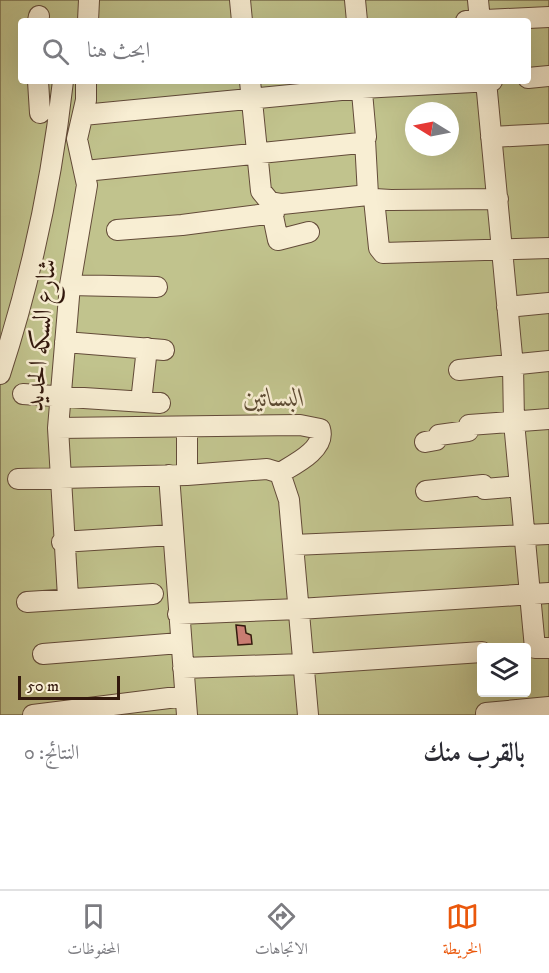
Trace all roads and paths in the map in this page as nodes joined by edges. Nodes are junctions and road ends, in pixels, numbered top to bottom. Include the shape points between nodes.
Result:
1 (89, 0) edge
2 (240, 0) edge
3 (355, 0) edge
4 (478, 0) edge
5 (549, 17) edge
6 (88, 18) edge
7 (242, 18) edge
8 (357, 18) edge
9 (476, 18) edge
10 (531, 18) edge
11 (549, 76) edge
12 (531, 78) edge
13 (38, 84) edge
14 (63, 84) edge
15 (86, 84) edge
16 (393, 84) edge
17 (486, 84) edge
18 (362, 85) edge
19 (251, 89) edge
20 (40, 112) dead end
21 (83, 114) junction
22 (549, 134) edge
23 (491, 137) junction
24 (365, 140) junction
25 (258, 153) junction
26 (85, 171) junction
27 (371, 197) junction
28 (498, 199) junction
29 (272, 207) junction
30 (117, 230) dead end
31 (309, 232) dead end
32 (549, 248) edge
33 (501, 251) junction
34 (70, 285) junction
35 (157, 287) dead end
36 (549, 303) edge
37 (507, 307) junction
38 (65, 342) junction
39 (549, 362) edge
40 (513, 366) junction
41 (459, 370) dead end
42 (0, 374) edge
43 (22, 394) dead end
44 (60, 398) junction
45 (549, 419) edge
46 (514, 422) junction
47 (188, 427) junction
48 (58, 428) junction
49 (425, 442) dead end
50 (280, 473) junction
51 (178, 475) junction
52 (59, 477) junction
53 (18, 479) dead end
54 (520, 486) junction
55 (426, 491) dead end
56 (549, 534) edge
57 (172, 535) junction
58 (525, 536) junction
59 (63, 542) junction
60 (293, 545) junction
61 (549, 593) edge
62 (153, 594) dead end
63 (529, 595) junction
64 (68, 597) junction
65 (27, 602) dead end
66 (299, 609) junction
67 (178, 614) junction
68 (180, 643) junction
69 (537, 648) edge
70 (477, 652) edge
71 (44, 654) dead end
72 (303, 664) junction
73 (183, 668) junction
74 (186, 705) edge
75 (549, 707) edge
76 (486, 712) dead end
77 (33, 715) edge
78 (308, 715) edge

1 - 6 lane
2 - 7 lane
3 - 8 lane
4 - 9 lane
5 - 10 lane
11 - 12 lane
13 - 20 lane
14 - 42 lane, شارع السكه الحديد via 38,234
15 - 21 lane, شارع السكه الحديد
16 - 18 lane
17 - 23 lane
18 - 19 lane
18 - 24 lane
19 - 21 lane
19 - 25 lane
21 - 26 lane, شارع السكه الحديد via 77,139
22 - 23 lane
23 - 28 lane
24 - 25 lane
24 - 27 lane
25 - 26 lane
25 - 29 lane via 261,191
26 - 34 lane, شارع السكه الحديد via 87,185
27 - 28 lane
27 - 29 lane
27 - 33 lane via 383,253
28 - 33 lane
29 - 30 lane via 182,225
29 - 31 lane via 278,240
32 - 33 lane
33 - 37 lane
34 - 35 lane
34 - 38 lane, شارع السكه الحديد
36 - 37 lane
37 - 40 lane
38 - 44 lane, شارع السكه الحديد
38 - 44 lane via 155,349 150,403
39 - 40 lane
40 - 41 lane
40 - 46 lane
43 - 44 lane
44 - 48 lane, شارع السكه الحديد
45 - 46 lane
46 - 49 lane via 469,425 468,431 439,435 436,441
46 - 54 lane
47 - 48 lane
47 - 50 lane via 300,425 320,429 318,444 305,458
47 - 51 lane
48 - 52 lane, شارع السكه الحديد
50 - 51 lane via 267,470
50 - 60 lane via 288,500
51 - 52 lane
51 - 57 lane
52 - 53 lane
52 - 59 lane, شارع السكه الحديد
54 - 55 lane via 485,489 483,484
54 - 58 lane
56 - 58 lane
57 - 59 lane
57 - 67 lane
58 - 60 lane
58 - 63 lane
59 - 64 lane, شارع السكه الحديد
60 - 66 lane
61 - 63 lane
62 - 64 lane
63 - 66 lane
63 - 69 lane
64 - 65 lane
66 - 67 lane
66 - 72 lane
67 - 68 lane
68 - 71 lane
68 - 73 lane
70 - 72 lane
72 - 73 lane
72 - 78 lane
73 - 74 lane
74 - 77 lane
75 - 76 lane

